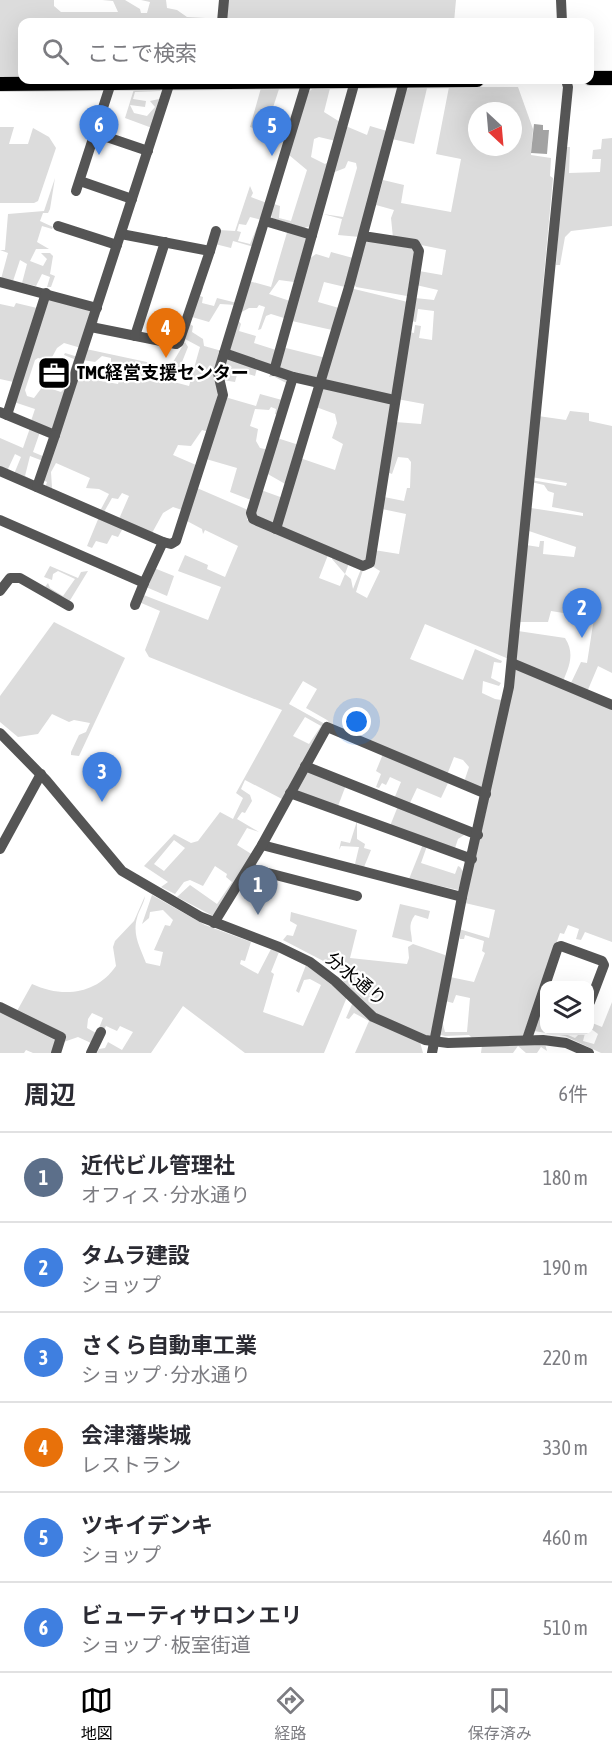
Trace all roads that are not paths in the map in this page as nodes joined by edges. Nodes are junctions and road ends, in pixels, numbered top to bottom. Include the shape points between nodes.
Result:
1 (224, 0) edge
2 (561, 0) edge
3 (222, 18) edge
4 (562, 18) edge
5 (594, 78) edge
6 (612, 78) edge
7 (0, 84) edge
8 (18, 84) edge
9 (111, 84) edge
10 (169, 84) edge
11 (306, 84) edge
12 (354, 84) edge
13 (403, 84) edge
14 (567, 84) edge
15 (95, 133) junction
16 (148, 151) junction
17 (132, 199) junction
18 (265, 221) junction
19 (58, 226) dead end
20 (216, 231) dead end
21 (121, 234) junction
22 (312, 235) junction
23 (363, 236) junction
24 (165, 242) junction
25 (117, 245) junction
26 (210, 251) junction
27 (0, 282) edge
28 (46, 293) junction
29 (97, 308) junction
30 (90, 327) junction
31 (135, 336) junction
32 (224, 353) junction
33 (274, 371) junction
34 (293, 377) junction
35 (320, 383) junction
36 (394, 400) junction
37 (3, 413) edge
38 (56, 435) junction
39 (0, 471) edge
40 (37, 488) junction
41 (0, 520) edge
42 (276, 529) junction
43 (163, 542) junction
44 (144, 583) junction
45 (2, 584) edge
46 (135, 605) dead end
47 (69, 606) dead end
48 (512, 663) junction
49 (612, 705) edge
50 (0, 733) edge
51 (306, 766) junction
52 (41, 774) junction
53 (290, 794) junction
54 (486, 794) junction
55 (478, 835) junction
56 (262, 845) junction
57 (0, 849) edge
58 (472, 859) junction
59 (249, 868) junction
60 (357, 896) dead end
61 (462, 897) junction
62 (214, 923) junction
63 (548, 981) edge
64 (594, 991) edge
65 (0, 1006) edge
66 (540, 1008) edge
67 (101, 1032) dead end
68 (526, 1039) junction
69 (433, 1047) edge
70 (56, 1053) edge
71 (91, 1053) edge
72 (589, 1053) edge

1 - 3 street
2 - 4 street
5 - 6 main road
7 - 8 main road
9 - 15 street
10 - 16 street
11 - 18 street
12 - 22 street
13 - 23 street
14 - 48 street
15 - 16 street
15 - 17 street via 78,186
16 - 17 street
17 - 21 street
18 - 22 street
18 - 32 street
19 - 25 street
20 - 26 street
21 - 24 street
21 - 25 street
22 - 33 street
23 - 35 street
23 - 36 street via 418,246
24 - 26 street
24 - 31 street
25 - 29 street
26 - 31 street via 179,342
27 - 28 street
28 - 29 street
28 - 37 street
29 - 30 street
30 - 31 street
30 - 38 street
32 - 33 street
32 - 43 street via 218,373 223,395 193,490 176,541
33 - 34 street
34 - 35 street
34 - 42 street via 251,513 253,519
35 - 36 street
35 - 42 street
36 - 42 street via 379,515 367,566
37 - 38 street
38 - 40 street
39 - 40 street
40 - 43 street
41 - 44 street
43 - 44 street
44 - 46 street
45 - 47 street via 10,578 21,578
48 - 49 street
48 - 54 street
50 - 52 street, 分水通り
51 - 53 street
51 - 54 street via 327,727
51 - 55 street
52 - 57 street
52 - 62 street, 分水通り via 122,872
53 - 56 street
53 - 58 street
54 - 55 street
55 - 58 street
56 - 59 street
56 - 61 street
58 - 61 street
59 - 60 street
59 - 62 street
61 - 69 street
62 - 69 street, 分水通り via 295,954 329,975 373,1017
63 - 64 street via 561,946 602,962
65 - 70 street via 62,1037
66 - 68 street
67 - 71 street
68 - 69 street, 分水通り
68 - 72 street, 分水通り via 566,1043

